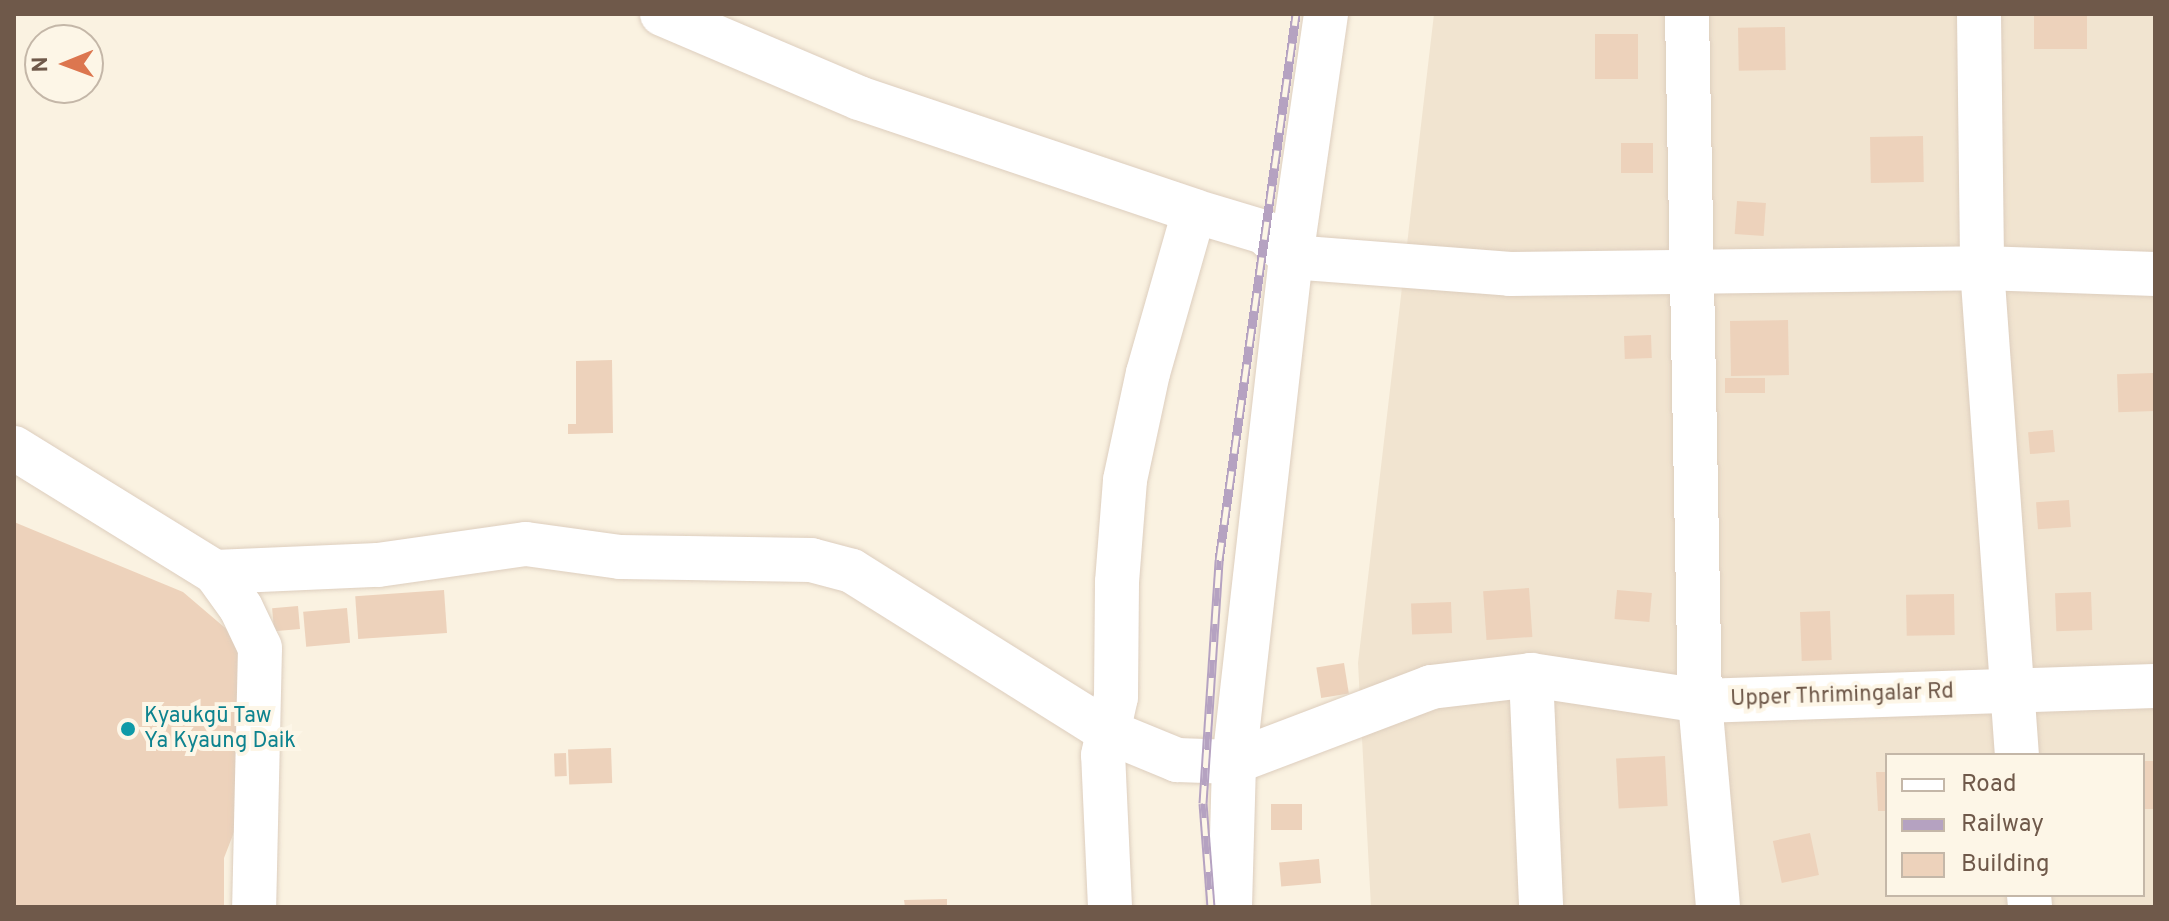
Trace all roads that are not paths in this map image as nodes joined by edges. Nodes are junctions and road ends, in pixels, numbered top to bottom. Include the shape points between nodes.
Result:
1 (662, 14) edge
2 (1326, 14) edge
3 (1687, 14) edge
4 (1979, 14) edge
5 (1194, 211) junction
6 (1291, 257) junction
7 (1982, 268) junction
8 (1693, 270) junction
9 (2155, 274) edge
10 (14, 448) edge
11 (215, 572) junction
12 (1531, 675) junction
13 (2155, 686) edge
14 (2012, 690) junction
15 (1700, 701) junction
16 (1109, 732) junction
17 (2017, 753) edge
18 (1234, 762) junction
19 (254, 907) edge
20 (1110, 907) edge
21 (1230, 907) edge
22 (1541, 907) edge
23 (1718, 907) edge

1 - 5 street via 859,98
2 - 6 street
3 - 8 street
4 - 7 street
5 - 6 street via 1264,232
5 - 16 street via 1148,373 1125,480 1116,697
6 - 8 street via 1510,274
6 - 18 street
7 - 8 street
7 - 9 street
7 - 14 street
8 - 15 street
10 - 11 street
11 - 16 street via 378,565 526,544 620,557 811,560 852,571
11 - 19 street via 260,648
12 - 15 street, Upper Thrimingalar Rd
12 - 18 street, Upper Thrimingalar Rd via 1431,687
12 - 22 street
13 - 14 street, Upper Thrimingalar Rd
14 - 15 street, Upper Thrimingalar Rd
14 - 17 street
15 - 23 street
16 - 18 street via 1177,760
16 - 20 street via 1103,755
18 - 21 street

